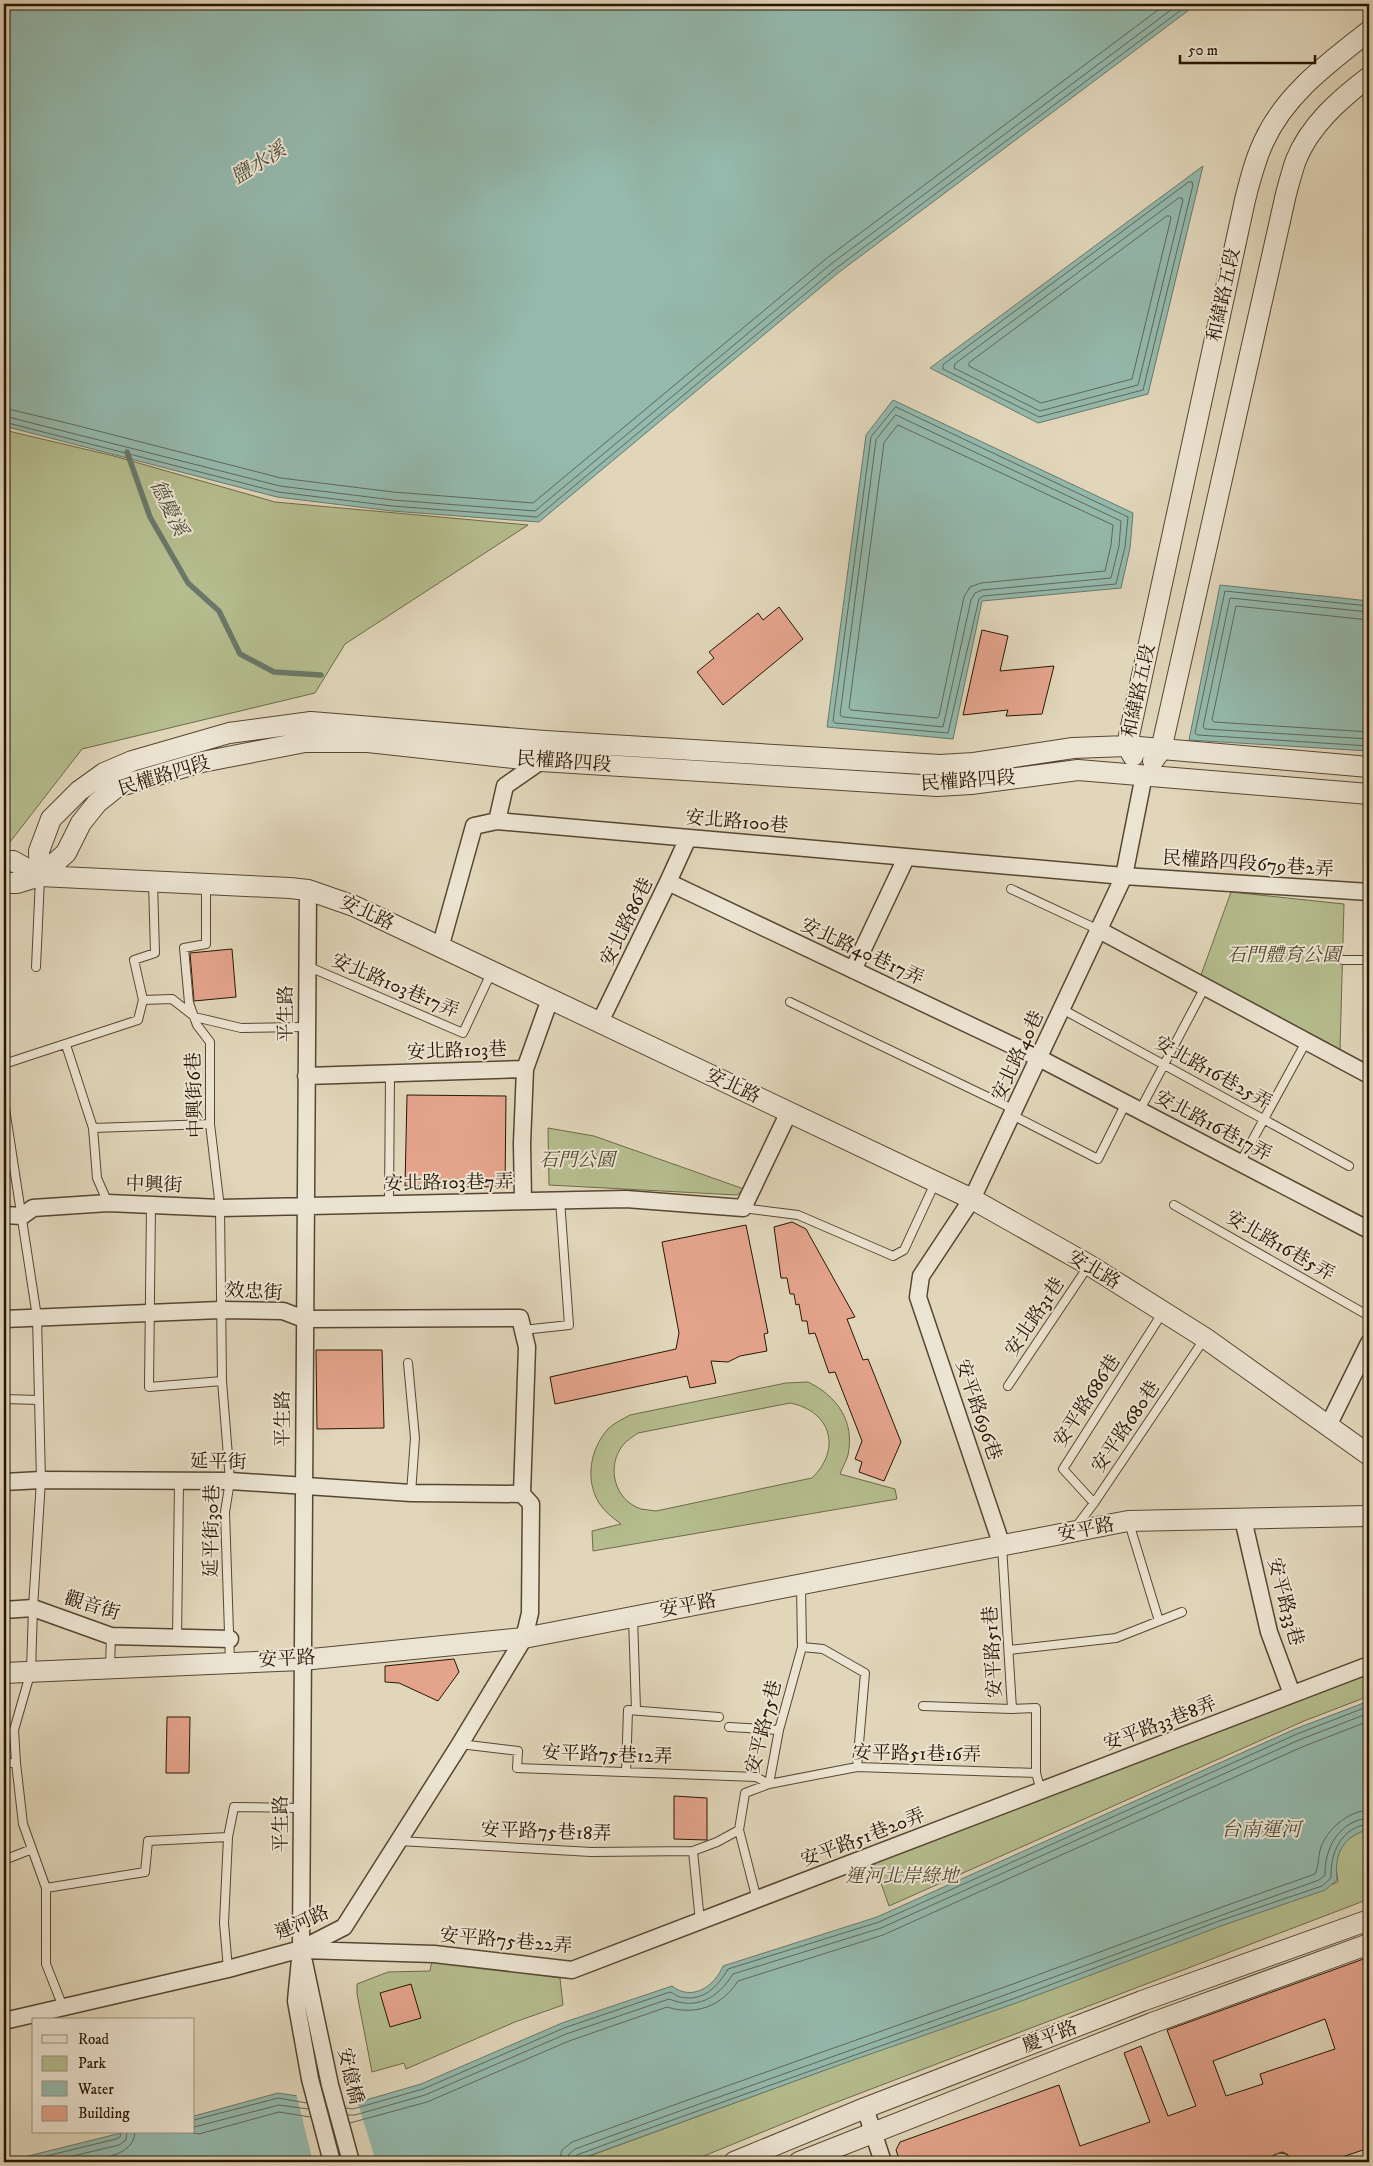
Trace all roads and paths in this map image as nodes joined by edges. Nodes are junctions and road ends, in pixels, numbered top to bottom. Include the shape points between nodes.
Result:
1 (1369, 31) edge
2 (1369, 77) edge
3 (545, 741) junction
4 (1127, 746) junction
5 (1161, 750) junction
6 (541, 761) junction
7 (1369, 767) edge
8 (1144, 775) junction
9 (1369, 794) edge
10 (497, 821) junction
11 (688, 838) junction
12 (906, 858) junction
13 (4, 862) edge
14 (40, 876) junction
15 (1124, 876) junction
16 (153, 881) junction
17 (668, 882) junction
18 (4, 883) edge
19 (206, 884) junction
20 (1011, 889) dead end
21 (308, 890) junction
22 (1369, 892) edge
23 (1099, 930) junction
24 (440, 948) junction
25 (1344, 960) dead end
26 (1369, 960) edge
27 (307, 966) junction
28 (36, 967) dead end
29 (853, 970) junction
30 (492, 971) junction
31 (1205, 987) junction
32 (550, 999) junction
33 (143, 1000) junction
34 (790, 1002) dead end
35 (1062, 1009) junction
36 (195, 1017) junction
37 (600, 1022) junction
38 (306, 1027) junction
39 (1306, 1042) junction
40 (66, 1045) junction
41 (1039, 1058) junction
42 (4, 1064) edge
43 (1164, 1065) junction
44 (525, 1069) junction
45 (390, 1074) junction
46 (1369, 1075) edge
47 (306, 1076) junction
48 (4, 1102) edge
49 (1133, 1107) junction
50 (788, 1112) junction
51 (1014, 1112) junction
52 (1264, 1119) junction
53 (210, 1124) junction
54 (93, 1128) junction
55 (1240, 1163) junction
56 (1349, 1166) dead end
57 (936, 1182) junction
58 (972, 1199) junction
59 (560, 1200) junction
60 (523, 1201) junction
61 (108, 1203) junction
62 (151, 1204) junction
63 (389, 1204) junction
64 (1174, 1205) dead end
65 (306, 1206) junction
66 (220, 1208) junction
67 (743, 1208) junction
68 (4, 1215) edge
69 (22, 1216) junction
70 (1369, 1230) edge
71 (1088, 1266) junction
72 (918, 1287) joint
73 (220, 1310) junction
74 (1163, 1312) junction
75 (149, 1313) junction
76 (1369, 1316) edge
77 (37, 1317) junction
78 (4, 1319) edge
79 (304, 1319) junction
80 (523, 1330) junction
81 (1205, 1338) junction
82 (1369, 1343) edge
83 (408, 1363) dead end
84 (222, 1381) junction
85 (4, 1386) edge
86 (1008, 1386) dead end
87 (4, 1399) edge
88 (39, 1400) junction
89 (1328, 1426) junction
90 (1369, 1455) edge
91 (41, 1480) junction
92 (230, 1481) junction
93 (4, 1482) edge
94 (179, 1482) junction
95 (303, 1485) junction
96 (411, 1493) junction
97 (522, 1494) junction
98 (1094, 1503) junction
99 (1369, 1516) edge
100 (1243, 1518) junction
101 (1128, 1521) junction
102 (1072, 1532) junction
103 (1002, 1546) junction
104 (801, 1585) junction
105 (33, 1608) junction
106 (4, 1610) edge
107 (1182, 1612) dead end
108 (632, 1617) junction
109 (1159, 1621) junction
110 (111, 1636) junction
111 (524, 1638) junction
112 (177, 1639) junction
113 (230, 1639) junction
114 (802, 1648) junction
115 (1009, 1650) junction
116 (302, 1660) junction
117 (230, 1662) junction
118 (1369, 1665) edge
119 (110, 1669) junction
120 (31, 1671) junction
121 (4, 1673) edge
122 (1292, 1694) junction
123 (923, 1706) dead end
124 (1012, 1709) junction
125 (636, 1710) junction
126 (719, 1717) dead end
127 (729, 1727) dead end
128 (779, 1730) junction
129 (460, 1744) junction
130 (4, 1763) edge
131 (16, 1763) junction
132 (857, 1767) junction
133 (626, 1772) junction
134 (1036, 1774) junction
135 (770, 1784) junction
136 (1041, 1791) junction
137 (301, 1808) junction
138 (739, 1830) junction
139 (228, 1837) junction
140 (398, 1841) junction
141 (32, 1848) junction
142 (693, 1851) junction
143 (4, 1860) edge
144 (46, 1888) junction
145 (757, 1900) junction
146 (1369, 1920) edge
147 (700, 1922) junction
148 (1369, 1944) edge
149 (301, 1950) junction
150 (228, 1969) junction
151 (63, 2007) junction
152 (4, 2021) edge
153 (865, 2108) junction
154 (873, 2132) junction
155 (332, 2162) edge
156 (351, 2162) edge
157 (734, 2162) edge
158 (799, 2162) edge
159 (883, 2162) edge

1 - 4 street, 和緯路五段 via 1312,76 1294,95 1263,141 1241,219
2 - 5 street, 和緯路五段 via 1342,98 1309,137 1297,159
3 - 4 street, 民權路四段 via 940,765 1073,748
3 - 6 street
3 - 14 street, 民權路四段 via 311,722 229,733 132,761 79,791 51,819 39,851
4 - 5 street, 民權路四段
4 - 8 street, 和緯路五段
5 - 7 street, 民權路四段
5 - 8 street, 和緯路五段
6 - 8 street, 民權路四段 via 937,786 1078,770
6 - 10 street via 505,786
6 - 14 street, 民權路四段 via 348,741 305,742 202,762 117,787 97,803 81,823 66,853
8 - 9 street, 民權路四段
8 - 15 street, 安北路40巷
10 - 11 street, 安北路100巷
10 - 24 street, 安北路100巷 via 474,826
11 - 12 street, 安北路100巷
11 - 17 street, 安北路86巷
12 - 15 street, 安北路100巷
12 - 29 street
13 - 14 street, 安北路 via 13,861
14 - 16 street, 安北路
14 - 18 street, 安北路
14 - 28 lane
15 - 22 street, 民權路四段679巷2弄
15 - 23 street, 安北路40巷
16 - 19 street, 安北路
16 - 33 lane via 155,954 134,960
17 - 29 street, 安北路40巷17弄
17 - 37 street, 安北路86巷
19 - 21 street, 安北路
19 - 36 lane, 中興街6巷 via 206,944 184,948 189,1003
20 - 23 lane
21 - 24 street, 安北路 via 354,906
21 - 27 street, 平生路
23 - 31 street
23 - 35 street, 安北路40巷
24 - 30 street, 安北路
25 - 26 lane
27 - 30 lane, 安北路103巷17弄 via 463,1032
27 - 38 street, 平生路
29 - 41 street, 安北路40巷17弄
30 - 32 street, 安北路
31 - 39 street
31 - 43 lane
32 - 37 street, 安北路
32 - 44 street, 安北路103巷
33 - 36 lane via 172,1000
33 - 40 lane via 138,1020
34 - 51 lane
35 - 41 street, 安北路40巷
35 - 43 lane, 安北路16巷25弄
36 - 38 lane via 241,1028
36 - 53 lane, 中興街6巷 via 210,1042
37 - 50 street, 安北路
38 - 47 street, 平生路
39 - 46 street
39 - 52 lane
40 - 42 lane
40 - 54 lane
41 - 49 street, 安北路16巷17弄
41 - 51 street, 安北路40巷
43 - 49 lane
43 - 52 lane, 安北路16巷25弄
44 - 45 street, 安北路103巷
44 - 60 street, 安北路103巷
45 - 47 street, 安北路103巷
45 - 63 lane, 安北路103巷
47 - 65 street, 平生路
48 - 69 lane
49 - 51 lane via 1098,1159
49 - 55 street, 安北路16巷17弄
50 - 57 street, 安北路
50 - 67 street
51 - 58 street, 安北路40巷
52 - 55 lane
52 - 56 lane, 安北路16巷25弄
53 - 54 lane
53 - 66 lane, 中興街6巷
54 - 61 lane via 98,1178
55 - 70 street, 安北路16巷17弄
57 - 58 street, 安北路
57 - 67 lane via 904,1250 893,1256 798,1215
58 - 71 street, 安北路
58 - 72 street, 安北路40巷 via 921,1276
59 - 60 street, 安北路103巷7弄
59 - 67 street, 安北路103巷7弄 via 626,1199
59 - 80 lane via 569,1325
60 - 63 street, 安北路103巷7弄
61 - 62 street, 中興街
61 - 69 street, 中興街 via 33,1208
62 - 66 street, 中興街
62 - 75 lane
63 - 65 street, 安北路103巷7弄
64 - 76 lane, 安北路16巷5弄
65 - 66 street, 中興街
65 - 79 street, 平生路
66 - 73 lane, 中興街6巷
68 - 69 street, 中興街
69 - 77 lane
71 - 74 street, 安北路
71 - 86 lane, 安北路31巷
72 - 103 street, 安平路696巷 via 918,1297
73 - 75 street, 效忠街
73 - 79 street, 效忠街 via 283,1311
73 - 84 lane, 延平街30巷
74 - 81 street, 安北路
74 - 98 lane, 安平路686巷 via 1063,1468
75 - 77 street, 效忠街
75 - 84 lane via 149,1386
77 - 78 street, 效忠街
77 - 88 lane
78 - 85 lane
79 - 80 street, 效忠街 via 520,1318
79 - 95 street, 平生路
80 - 97 street via 527,1348
81 - 89 street, 安北路
81 - 98 lane, 安平路680巷
82 - 89 street
83 - 96 lane via 415,1438
84 - 92 lane, 延平街30巷
87 - 88 lane
88 - 91 lane
89 - 90 street, 安北路
91 - 93 street, 延平街
91 - 94 street, 延平街
91 - 105 lane
92 - 94 street, 延平街
92 - 95 street, 延平街
92 - 113 lane, 延平街30巷 via 225,1512
94 - 112 lane
95 - 96 street, 延平街
95 - 116 street, 平生路
96 - 97 street, 延平街
97 - 111 street via 530,1504 530,1613
98 - 102 lane, 安平路680巷
99 - 100 street, 安平路
100 - 101 street, 安平路
100 - 122 street, 安平路33巷 via 1269,1632
101 - 102 street, 安平路
101 - 109 lane
102 - 103 street, 安平路
103 - 104 street, 安平路
103 - 115 lane, 安平路51巷
104 - 108 street, 安平路
104 - 114 lane, 安平路75巷
105 - 106 street, 觀音街
105 - 110 street, 觀音街
105 - 120 lane
107 - 109 lane
108 - 111 street, 安平路
108 - 125 lane
109 - 115 lane via 1116,1638
110 - 112 street, 觀音街
110 - 119 lane
111 - 116 street, 安平路
111 - 129 street, 運河路
112 - 113 street, 觀音街
113 - 117 lane, 延平街30巷
114 - 128 lane, 安平路75巷
114 - 132 lane via 823,1649 865,1674
115 - 124 lane, 安平路51巷
116 - 117 street, 安平路
116 - 137 street, 平生路
117 - 119 street, 安平路
118 - 122 street, 安平路33巷8弄
119 - 120 street, 安平路
120 - 121 street, 安平路
120 - 131 lane via 14,1730
122 - 136 street, 安平路33巷8弄
123 - 124 lane
124 - 134 lane, 安平路51巷 via 1036,1708
125 - 126 lane
125 - 133 lane via 628,1710
127 - 128 lane
128 - 135 lane, 安平路75巷
129 - 133 lane, 安平路75巷12弄 via 518,1751 517,1768
129 - 140 street, 運河路
130 - 131 lane
131 - 141 lane via 23,1824
132 - 134 lane, 安平路51巷16弄
132 - 135 lane, 安平路51巷16弄
133 - 135 lane, 安平路75巷12弄 via 756,1778
134 - 136 lane, 安平路51巷
135 - 138 lane, 安平路75巷 via 745,1793
136 - 145 street, 安平路51巷20弄
137 - 139 lane via 234,1807
137 - 149 street, 平生路
138 - 142 lane
138 - 145 lane
139 - 144 lane via 148,1841 145,1872
139 - 150 lane via 224,1923
140 - 142 lane, 安平路75巷18弄 via 591,1852
140 - 149 street, 運河路 via 344,1927
141 - 143 lane
141 - 144 lane
142 - 147 lane
144 - 151 lane via 46,1964
145 - 147 street, 安平路51巷20弄
146 - 153 street, 慶平路 via 1142,2001
147 - 149 street, 安平路75巷22弄 via 572,1970 434,1954
148 - 154 street, 慶平路 via 1152,2023
149 - 150 street, 運河路
149 - 155 street, 安億橋 via 296,2001 310,2079
149 - 156 street, 安億橋 via 330,2085
150 - 151 street, 運河路
151 - 152 street, 運河路
153 - 154 street
153 - 157 street, 慶平路
154 - 158 street, 慶平路
154 - 159 street

